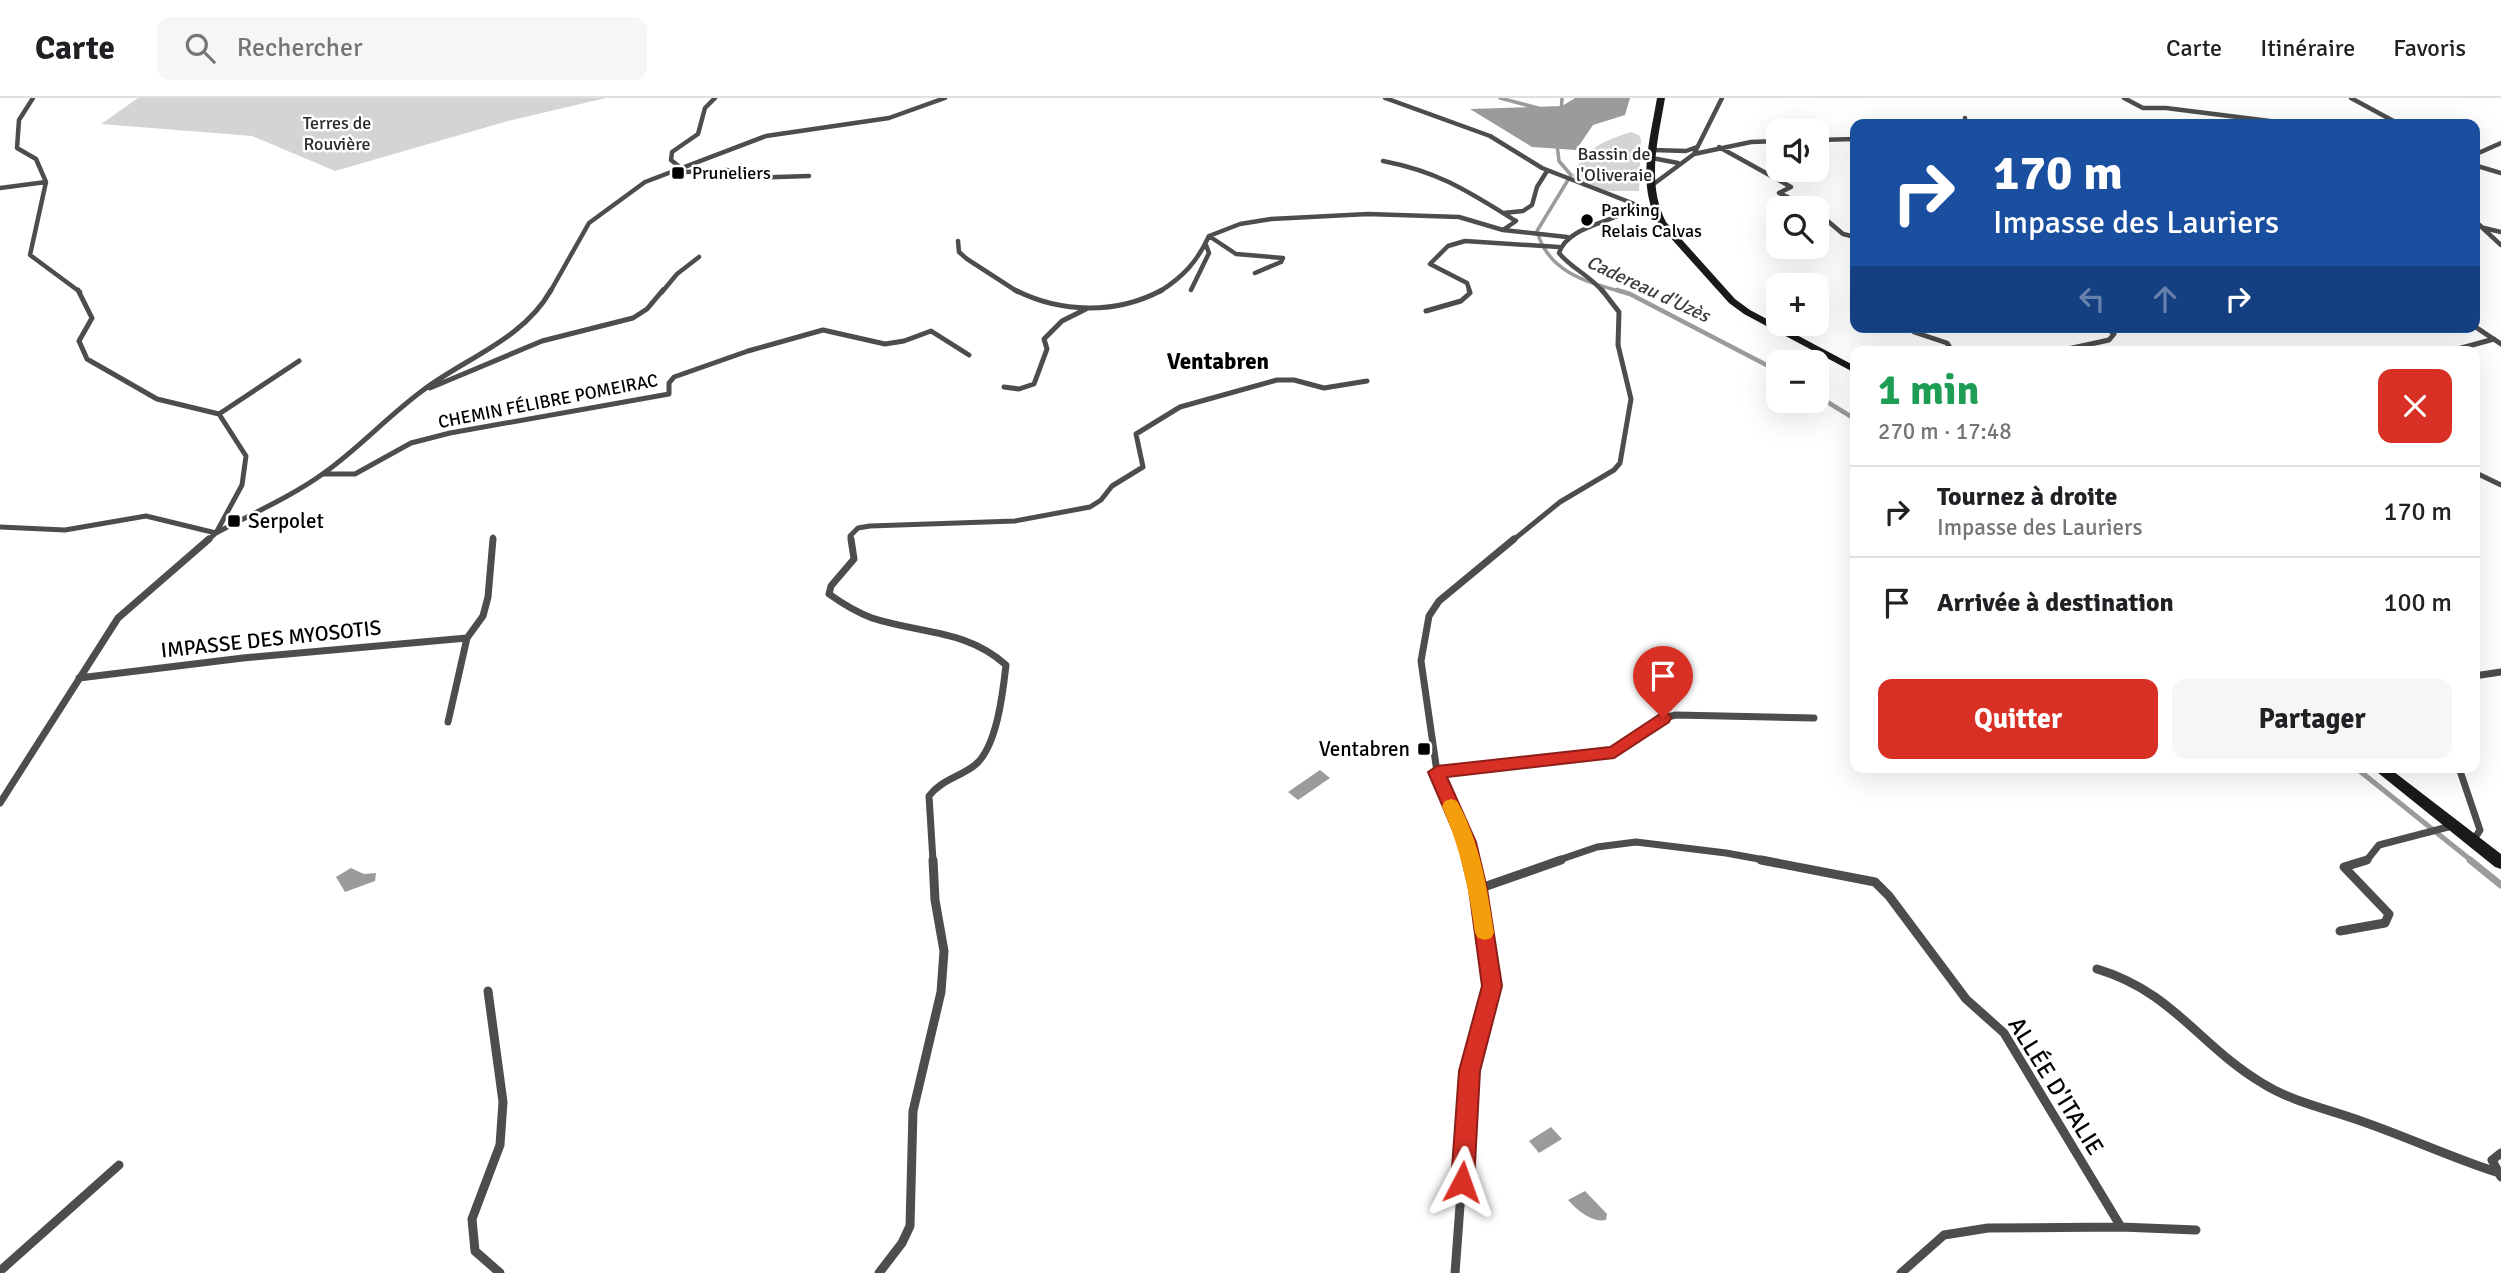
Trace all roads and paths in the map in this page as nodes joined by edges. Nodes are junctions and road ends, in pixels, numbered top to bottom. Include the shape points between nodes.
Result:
1 (33, 98) edge
2 (945, 98) edge
3 (1385, 98) edge
4 (1661, 98) edge
5 (1722, 98) edge
6 (2123, 98) edge
7 (2351, 98) edge
8 (714, 99) edge
9 (2246, 119) edge
10 (2390, 119) edge
11 (1850, 139) edge
12 (1829, 140) edge
13 (1766, 141) edge
14 (2501, 143) edge
15 (1698, 146) junction
16 (1719, 147) junction
17 (1672, 151) junction
18 (2480, 152) edge
19 (1653, 154) junction
20 (1694, 154) junction
21 (1685, 159) junction
22 (1383, 161) dead end
23 (1679, 163) junction
24 (2480, 168) edge
25 (681, 170) junction
26 (1547, 170) junction
27 (2501, 173) edge
28 (809, 176) dead end
29 (46, 182) junction
30 (1651, 186) junction
31 (0, 188) edge
32 (1785, 196) edge
33 (1636, 206) junction
34 (1655, 212) junction
35 (1502, 213) junction
36 (1829, 222) edge
37 (2480, 225) edge
38 (2483, 228) junction
39 (1503, 230) junction
40 (2501, 232) edge
41 (1209, 236) junction
42 (1850, 236) edge
43 (1567, 237) junction
44 (958, 241) dead end
45 (2501, 244) edge
46 (1206, 245) junction
47 (1559, 247) junction
48 (699, 257) dead end
49 (1255, 274) dead end
50 (1191, 290) dead end
51 (1088, 309) junction
52 (1426, 311) dead end
53 (2480, 330) edge
54 (1915, 333) edge
55 (2113, 333) edge
56 (2494, 339) junction
57 (2501, 344) edge
58 (1949, 346) edge
59 (2082, 346) edge
60 (2469, 346) edge
61 (969, 355) dead end
62 (299, 361) dead end
63 (1850, 367) edge
64 (1367, 381) dead end
65 (1004, 387) dead end
66 (422, 390) junction
67 (219, 414) junction
68 (323, 474) junction
69 (2480, 475) edge
70 (2501, 485) edge
71 (0, 527) edge
72 (216, 533) junction
73 (493, 537) dead end
74 (467, 638) junction
75 (2501, 672) edge
76 (2480, 675) edge
77 (79, 678) junction
78 (1814, 718) dead end
79 (448, 722) dead end
80 (1437, 772) junction
81 (2385, 773) edge
82 (2461, 773) edge
83 (0, 802) edge
84 (2447, 827) junction
85 (2473, 842) junction
86 (2501, 863) edge
87 (1478, 889) junction
88 (2340, 931) dead end
89 (2097, 969) dead end
90 (488, 991) dead end
91 (2501, 1153) edge
92 (120, 1165) dead end
93 (2499, 1175) edge
94 (2121, 1227) junction
95 (2196, 1230) dead end
96 (0, 1271) edge
97 (500, 1273) edge
98 (879, 1273) edge
99 (1455, 1273) edge
100 (1901, 1273) edge

1 - 29 street via 19,120 17,148 36,159
2 - 25 street via 889,118 766,136
3 - 26 street via 1490,136
4 - 19 main road
5 - 15 street
6 - 9 street via 2143,108
7 - 10 street
8 - 25 street via 705,108 698,134 672,152 671,160
11 - 12 street
13 - 16 street
14 - 18 street
15 - 17 street
15 - 20 street
16 - 20 street
16 - 32 street via 1791,187 1779,193
17 - 19 street
17 - 21 street
19 - 23 street via 1667,163
19 - 30 main road
20 - 21 street
21 - 23 street
22 - 35 street via 1450,180
23 - 30 street
24 - 27 street
25 - 28 street via 728,170 745,178
25 - 66 street via 645,182 589,223 542,307 491,349
26 - 33 street
26 - 35 street via 1532,205
29 - 31 street
29 - 67 street via 30,255 80,292 92,318 79,341 87,359 157,399
30 - 34 main road
33 - 34 street
33 - 43 street via 1622,217
34 - 63 main road via 1732,301
35 - 39 street via 1516,221
36 - 42 street
37 - 38 street
38 - 40 street
38 - 45 street
39 - 41 street via 1458,217 1329,215 1240,224
39 - 43 street
41 - 46 street
41 - 49 street via 1236,254 1283,257
43 - 47 street
44 - 51 street via 959,253 973,265 1031,299
46 - 50 street via 1209,253
46 - 51 street via 1183,278 1157,293 1121,305
47 - 52 street via 1471,240 1453,243 1430,264 1467,283 1470,293 1461,301
47 - 80 street via 1567,264 1599,286 1619,312 1618,345 1631,399 1623,457 1614,470 1536,521 1439,601 1429,616 1422,661
48 - 66 street via 674,276 640,314 559,336 498,359 466,377
51 - 65 street via 1066,317 1048,333 1034,384
53 - 56 street
54 - 58 street
55 - 59 street via 2109,340
56 - 57 street
56 - 60 street
61 - 68 street, CHEMIN FÉLIBRE POMEIRAC via 930,331 885,344 823,330 674,377 669,394 450,433 411,443 355,474
62 - 67 street
64 - 98 street via 1324,388 1277,380 1180,407 1136,434 1143,467 1112,486 1090,507 1016,521 870,526 858,528 850,536 854,559 829,594 844,608 971,641 1000,657 1006,666 980,761 935,786 929,796 934,900 944,951 941,992 913,1111 910,1226
66 - 68 street
67 - 72 street via 246,456 247,468
68 - 72 street
69 - 70 street
71 - 72 street via 65,530 146,516
72 - 77 street via 118,618
73 - 74 street via 486,607
74 - 77 street, IMPASSE DES MYOSOTIS
74 - 79 street
75 - 76 street
77 - 83 street
78 - 80 street via 1676,715 1663,718 1614,752
80 - 87 street via 1467,842
81 - 84 main road
82 - 85 street via 2480,830
84 - 85 main road
84 - 88 street via 2379,845 2367,860 2344,867 2389,914 2385,923
85 - 86 main road
87 - 94 street, ALLÉE D'ITALIE via 1597,847 1636,842 1726,853 1875,882 1966,999 2004,1033
87 - 99 street via 1492,986 1470,1071
89 - 93 street via 2154,993 2254,1079
90 - 97 street via 503,1102 500,1145 472,1219 475,1251
91 - 93 street via 2493,1160
92 - 96 street
94 - 95 street
94 - 100 street via 1988,1228 1944,1235

